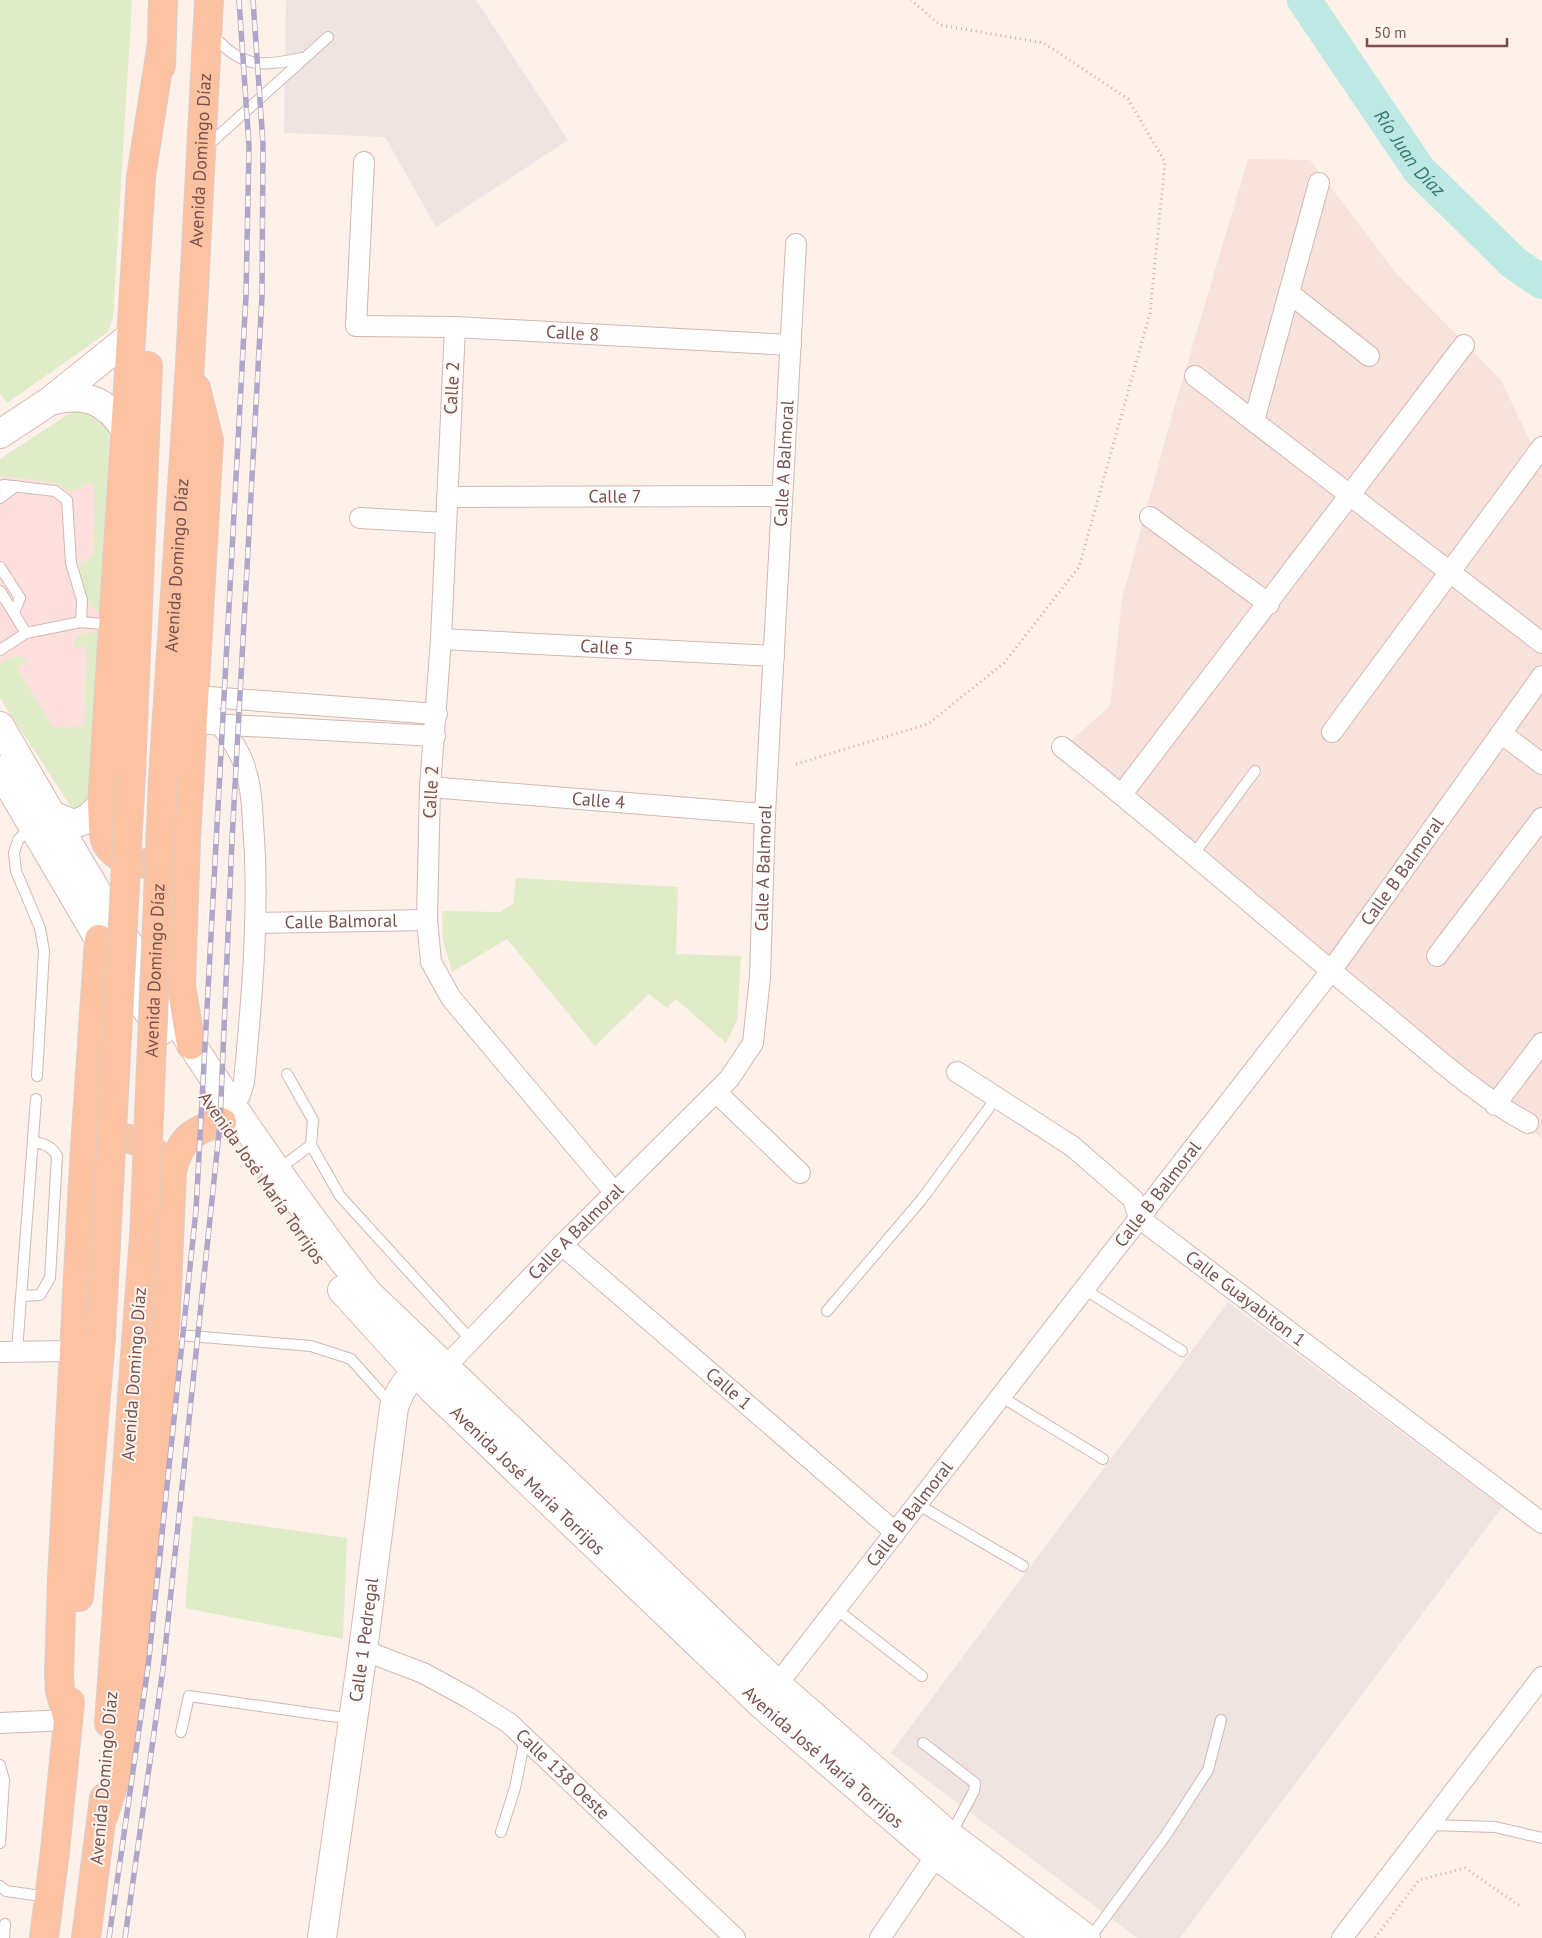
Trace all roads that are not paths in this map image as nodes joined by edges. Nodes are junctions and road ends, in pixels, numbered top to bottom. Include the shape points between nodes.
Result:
1 (164, 0) edge
2 (209, 0) edge
3 (208, 30) junction
4 (328, 37) dead end
5 (162, 49) junction
6 (303, 58) junction
7 (202, 150) junction
8 (364, 162) dead end
9 (1319, 183) dead end
10 (796, 244) dead end
11 (1289, 293) junction
12 (455, 327) junction
13 (131, 336) junction
14 (1464, 344) dead end
15 (791, 345) junction
16 (1369, 356) dead end
17 (190, 365) junction
18 (1195, 376) dead end
19 (50, 401) junction
20 (1254, 421) junction
21 (126, 431) junction
22 (0, 434) edge
23 (1542, 446) edge
24 (0, 486) edge
25 (16, 486) junction
26 (1350, 495) junction
27 (782, 496) junction
28 (447, 497) junction
29 (0, 498) edge
30 (1150, 517) dead end
31 (360, 518) dead end
32 (446, 523) junction
33 (0, 567) edge
34 (1450, 572) junction
35 (0, 590) edge
36 (1268, 604) junction
37 (14, 613) junction
38 (81, 622) junction
39 (114, 625) junction
40 (26, 633) junction
41 (441, 639) junction
42 (1542, 642) edge
43 (0, 650) edge
44 (774, 656) junction
45 (1542, 676) edge
46 (195, 696) junction
47 (436, 714) junction
48 (193, 723) junction
49 (221, 725) junction
50 (0, 726) edge
51 (1332, 732) dead end
52 (1501, 733) junction
53 (435, 736) junction
54 (1062, 746) dead end
55 (1542, 764) edge
56 (0, 770) edge
57 (1255, 771) dead end
58 (430, 787) junction
59 (1122, 794) junction
60 (102, 805) junction
61 (765, 814) junction
62 (1542, 818) edge
63 (41, 821) junction
64 (186, 840) junction
65 (1193, 855) junction
66 (427, 920) junction
67 (255, 923) junction
68 (99, 939) junction
69 (1437, 956) dead end
70 (1330, 972) junction
71 (1542, 1043) edge
72 (190, 1045) junction
73 (958, 1072) dead end
74 (288, 1074) dead end
75 (37, 1076) dead end
76 (716, 1092) junction
77 (997, 1097) junction
78 (36, 1099) dead end
79 (1495, 1105) junction
80 (227, 1115) junction
81 (1528, 1123) dead end
82 (34, 1142) junction
83 (311, 1145) junction
84 (84, 1163) junction
85 (172, 1171) junction
86 (800, 1173) dead end
87 (270, 1177) junction
88 (615, 1193) junction
89 (1139, 1218) junction
90 (562, 1245) junction
91 (1084, 1290) junction
92 (22, 1296) junction
93 (827, 1311) dead end
94 (165, 1334) junction
95 (471, 1340) junction
96 (74, 1351) junction
97 (1182, 1351) dead end
98 (9, 1352) edge
99 (429, 1369) junction
100 (1000, 1396) junction
101 (394, 1407) junction
102 (1103, 1459) dead end
103 (917, 1504) junction
104 (1542, 1523) edge
105 (895, 1532) junction
106 (1024, 1566) dead end
107 (836, 1609) junction
108 (363, 1650) junction
109 (922, 1676) dead end
110 (1542, 1677) edge
111 (770, 1695) junction
112 (352, 1719) junction
113 (68, 1720) junction
114 (1220, 1720) dead end
115 (0, 1723) edge
116 (181, 1732) dead end
117 (525, 1738) junction
118 (923, 1743) dead end
119 (0, 1765) edge
120 (103, 1818) junction
121 (1430, 1825) junction
122 (500, 1832) dead end
123 (1542, 1838) edge
124 (0, 1842) edge
125 (943, 1846) junction
126 (0, 1886) edge
127 (49, 1897) junction
128 (5, 1924) dead end
129 (4, 1938) edge
130 (44, 1938) edge
131 (86, 1938) edge
132 (322, 1938) edge
133 (735, 1938) edge
134 (880, 1938) edge
135 (1049, 1938) edge
136 (1086, 1938) edge
137 (1090, 1938) edge
138 (1342, 1938) edge

1 - 5 main road, Avenida Domingo Díaz
2 - 3 main road, Avenida Domingo Díaz
3 - 6 lane via 231,54 253,64
3 - 7 main road, Avenida Domingo Díaz
4 - 6 lane
5 - 13 main road via 141,177
5 - 113 main road, Avenida Domingo Díaz, bridge via 131,773 102,1337
6 - 7 lane
7 - 17 main road, Avenida Domingo Díaz
8 - 12 street, Calle 8 via 356,326
9 - 11 street
10 - 15 street, Calle A Balmoral
11 - 16 street
11 - 20 street
12 - 15 street, Calle 8
12 - 28 street, Calle 2
13 - 19 main road
13 - 21 main road
14 - 26 street
15 - 27 street, Calle A Balmoral
17 - 46 main road via 209,440
17 - 120 main road, Avenida Domingo Díaz, bridge via 163,777 144,1227
18 - 20 street
19 - 21 main road via 68,396 86,397 103,404
19 - 22 main road
20 - 26 street
21 - 39 main road
23 - 34 street
24 - 25 lane
25 - 29 lane
25 - 38 lane via 55,491 68,500 71,563 82,600
26 - 34 street
26 - 36 street
27 - 28 street, Calle 7
27 - 44 street, Calle A Balmoral
28 - 32 street, Calle 2
30 - 36 street
31 - 32 street
32 - 41 street, Calle 2
33 - 37 lane via 20,598
34 - 42 street
34 - 51 street
35 - 37 lane
36 - 59 street
37 - 40 lane
38 - 39 lane
38 - 40 lane
39 - 60 main road
40 - 43 lane
41 - 44 street, Calle 5
41 - 47 street, Calle 2
44 - 61 street, Calle A Balmoral
45 - 52 street, Calle B Balmoral
46 - 47 street
46 - 48 main road
46 - 49 street
47 - 53 street, Calle 2
48 - 49 street
48 - 64 main road
49 - 53 street
49 - 67 street via 240,754 251,791
50 - 63 main road
52 - 55 street
52 - 70 street, Calle B Balmoral
53 - 58 street, Calle 2
54 - 59 street
56 - 63 main road
57 - 65 lane
58 - 61 street, Calle 4
58 - 66 street, Calle 2
59 - 65 street
60 - 63 main road via 74,824
60 - 64 main road via 105,840 117,856 133,864 151,864 170,856
61 - 76 street, Calle A Balmoral via 760,977 753,1043 729,1080
62 - 69 street
63 - 68 main road, Avenida José María Torrijos
63 - 72 main road, Avenida José María Torrijos
63 - 75 lane via 18,840 14,854 16,871 40,928 44,951
64 - 72 main road via 181,985
65 - 70 street
66 - 67 street, Calle Balmoral
66 - 88 street, Calle 2 via 431,962 451,998
67 - 80 street via 244,1082
68 - 80 main road, Avenida José María Torrijos
68 - 84 main road
70 - 79 street
70 - 89 street, Calle B Balmoral
71 - 79 street
72 - 80 main road, Avenida José María Torrijos
73 - 77 street, Calle Guayabiton 1
74 - 83 lane via 313,1120
76 - 86 street
76 - 88 street, Calle A Balmoral
77 - 89 street, Calle Guayabiton 1 via 1072,1146 1109,1176 1133,1199
77 - 93 lane via 922,1199
78 - 82 lane
79 - 81 street
80 - 85 main road via 187,1137 177,1153
80 - 87 main road, Avenida José María Torrijos
82 - 92 lane
82 - 92 lane via 46,1144 57,1156 50,1278 40,1294
83 - 87 lane
83 - 95 lane via 340,1196
84 - 85 main road via 96,1149 116,1139 137,1140 153,1148
84 - 96 main road
85 - 94 main road
87 - 99 main road, Avenida José María Torrijos via 301,1238 356,1306
88 - 90 street, Calle A Balmoral
89 - 91 street, Calle B Balmoral
89 - 104 street, Calle Guayabiton 1
90 - 95 street, Calle A Balmoral
90 - 105 street, Calle 1
91 - 97 lane
91 - 100 street, Calle B Balmoral
92 - 98 lane
94 - 101 lane via 311,1346 351,1359
94 - 120 main road via 148,1556 135,1661 122,1759
95 - 99 street, Calle A Balmoral via 453,1359
96 - 98 street
96 - 113 main road via 58,1675
99 - 101 main road, Calle 1 Pedregal via 406,1381
99 - 111 main road, Avenida José María Torrijos
100 - 102 lane
100 - 103 street, Calle B Balmoral
101 - 108 main road, Calle 1 Pedregal
103 - 105 street, Calle B Balmoral
103 - 106 lane
105 - 107 street, Calle B Balmoral
107 - 109 lane
107 - 111 street, Calle B Balmoral
108 - 112 main road, Calle 1 Pedregal
108 - 117 street, Calle 138 Oeste via 423,1673 470,1698 509,1723
110 - 121 street
111 - 125 main road, Avenida José María Torrijos
112 - 116 lane via 189,1696
112 - 132 main road, Calle 1 Pedregal
113 - 115 street
113 - 127 main road, Avenida Domingo Díaz
114 - 137 lane via 1208,1770 1166,1835
117 - 122 lane via 515,1788
117 - 133 street, Calle 138 Oeste
118 - 125 lane via 975,1783 974,1791
119 - 124 lane via 4,1780
120 - 131 main road, Avenida Domingo Díaz
121 - 123 lane via 1495,1827
121 - 138 street
125 - 134 street
125 - 135 main road, Avenida José María Torrijos
125 - 136 main road, Avenida José María Torrijos
126 - 127 lane via 6,1891
127 - 130 main road, Avenida Domingo Díaz
128 - 129 lane

